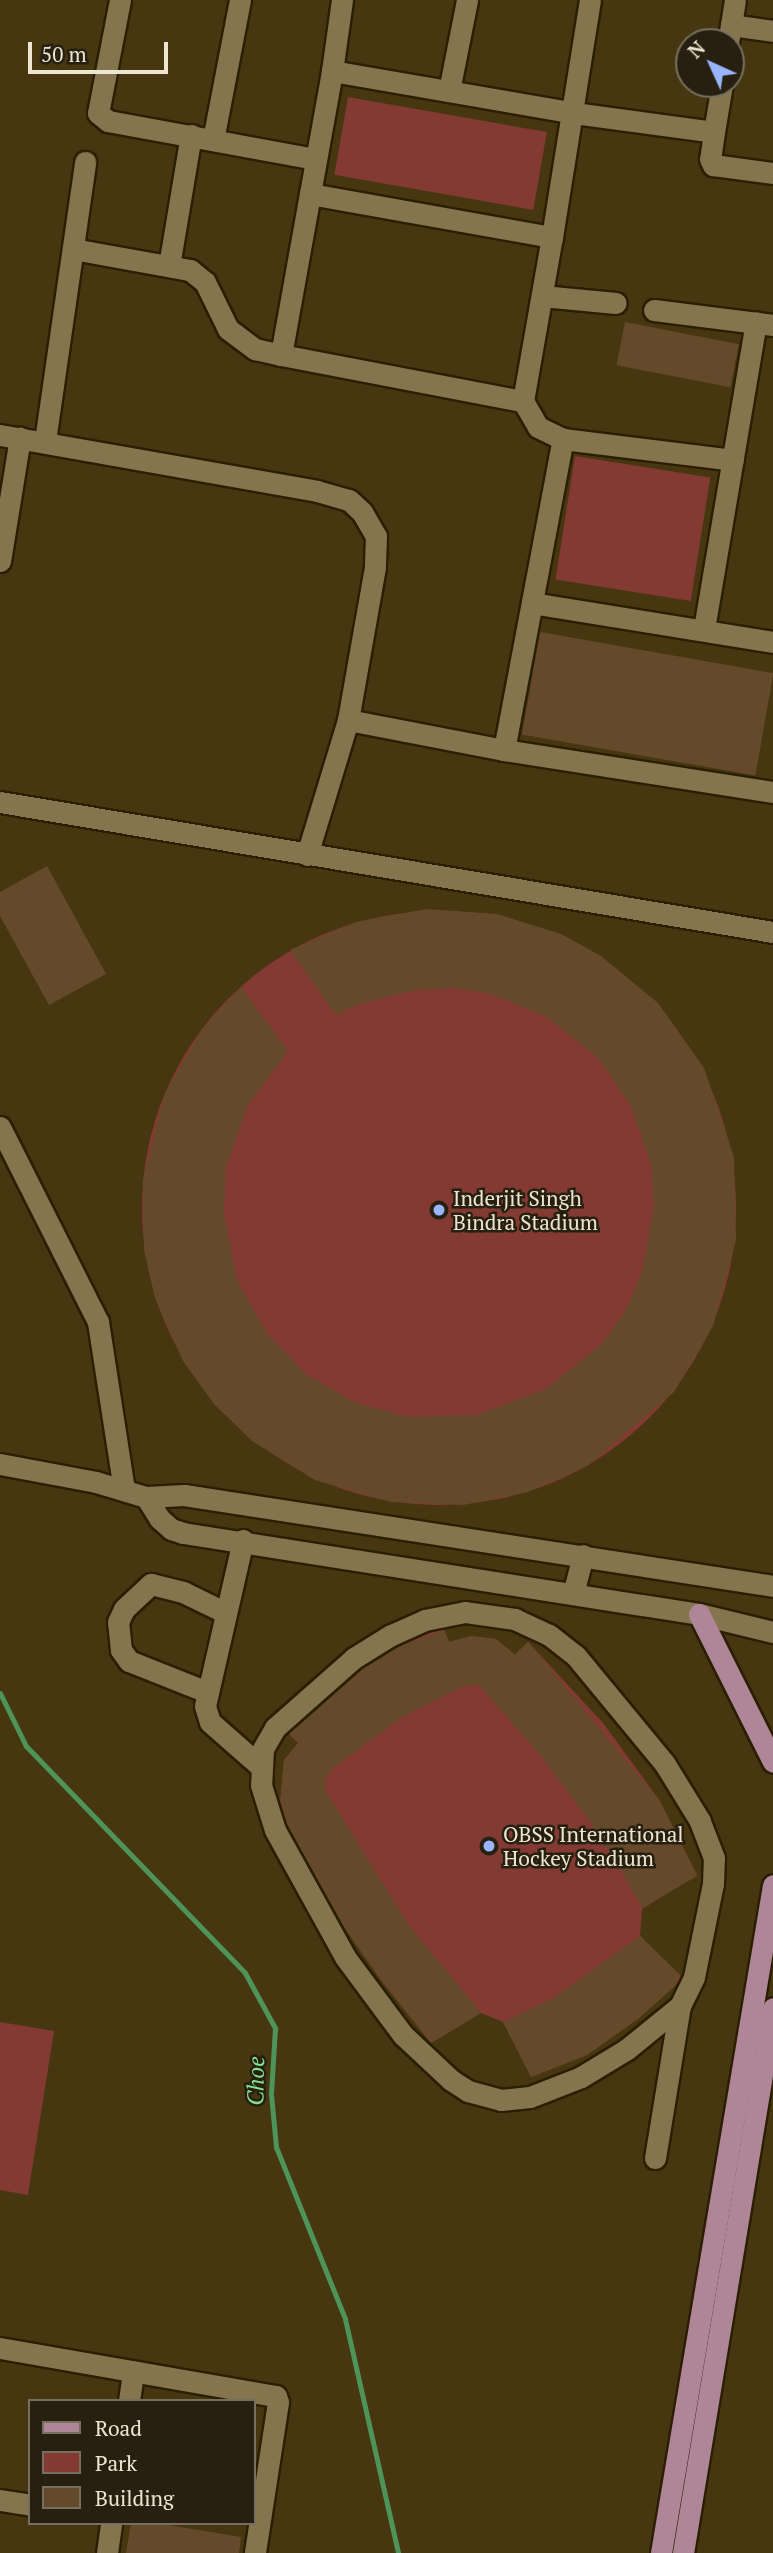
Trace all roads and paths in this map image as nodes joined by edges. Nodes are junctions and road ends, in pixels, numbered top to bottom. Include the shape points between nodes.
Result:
1 (120, 0) edge
2 (240, 0) edge
3 (342, 0) edge
4 (467, 0) edge
5 (590, 0) edge
6 (735, 0) edge
7 (730, 28) edge
8 (773, 31) edge
9 (745, 33) edge
10 (332, 71) junction
11 (449, 91) junction
12 (720, 98) edge
13 (574, 113) junction
14 (714, 132) junction
15 (191, 135) junction
16 (213, 140) junction
17 (316, 159) junction
18 (85, 162) dead end
19 (773, 173) edge
20 (310, 194) junction
21 (552, 237) junction
22 (73, 249) junction
23 (169, 266) junction
24 (542, 296) junction
25 (616, 303) dead end
26 (654, 310) dead end
27 (764, 323) edge
28 (281, 355) junction
29 (523, 401) junction
30 (10, 436) edge
31 (563, 439) junction
32 (45, 441) junction
33 (733, 460) junction
34 (0, 561) edge
35 (532, 603) junction
36 (704, 629) junction
37 (773, 642) edge
38 (348, 720) junction
39 (504, 750) junction
40 (773, 792) edge
41 (0, 802) edge
42 (307, 855) junction
43 (773, 932) edge
44 (0, 1127) edge
45 (0, 1464) edge
46 (124, 1490) junction
47 (146, 1497) junction
48 (243, 1541) junction
49 (583, 1555) junction
50 (773, 1586) edge
51 (573, 1594) junction
52 (225, 1612) junction
53 (699, 1614) junction
54 (773, 1632) edge
55 (207, 1692) junction
56 (773, 1762) edge
57 (261, 1768) junction
58 (773, 1885) edge
59 (680, 2006) junction
60 (773, 2008) edge
61 (655, 2158) dead end
62 (0, 2348) edge
63 (133, 2371) junction
64 (129, 2399) edge
65 (0, 2500) edge
66 (28, 2505) edge
67 (111, 2525) edge
68 (107, 2553) edge
69 (256, 2553) edge
70 (661, 2553) edge
71 (682, 2553) edge

1 - 15 street via 98,113 108,121
2 - 16 street
3 - 10 street
4 - 11 street
5 - 13 street
6 - 7 street
8 - 9 street
10 - 11 street
10 - 17 street
11 - 13 street
12 - 14 street
13 - 14 street
13 - 21 street
14 - 19 street via 713,165
15 - 16 street
15 - 23 street
16 - 17 street
17 - 20 street
18 - 22 street
20 - 21 street
20 - 28 street
21 - 24 street
22 - 23 street
22 - 32 street
23 - 28 street via 190,270 205,282 228,330 255,349
24 - 25 street
24 - 29 street
26 - 27 street
27 - 33 street
28 - 29 street
29 - 31 street via 538,427
30 - 32 street
30 - 34 street
31 - 33 street
31 - 35 street
32 - 38 street via 349,500 376,536 375,566
33 - 36 street
35 - 36 street
35 - 39 street
36 - 37 street
38 - 39 street
38 - 42 street
39 - 40 street
41 - 42 street
42 - 43 street
44 - 46 street via 98,1322
45 - 46 street
46 - 47 street
47 - 48 street via 171,1529
47 - 49 street via 184,1496
48 - 51 street
48 - 52 street
49 - 50 street
49 - 51 street
51 - 53 street
52 - 55 street
52 - 55 street via 183,1592 151,1584 124,1609 118,1622 121,1650 129,1661
53 - 54 street
53 - 56 main road
55 - 57 street via 210,1722
57 - 59 street via 261,1785 275,1829 345,1957 418,2050 468,2091 501,2100 530,2097 581,2077 627,2049
57 - 59 street via 263,1749 275,1728 354,1658 391,1635 425,1620 465,1612 514,1619 549,1635 576,1656 665,1764 700,1821 714,1858 694,1978
58 - 70 main road
59 - 61 street
60 - 71 main road
62 - 63 street
63 - 64 street
63 - 69 street via 278,2398
65 - 66 street
67 - 68 street

